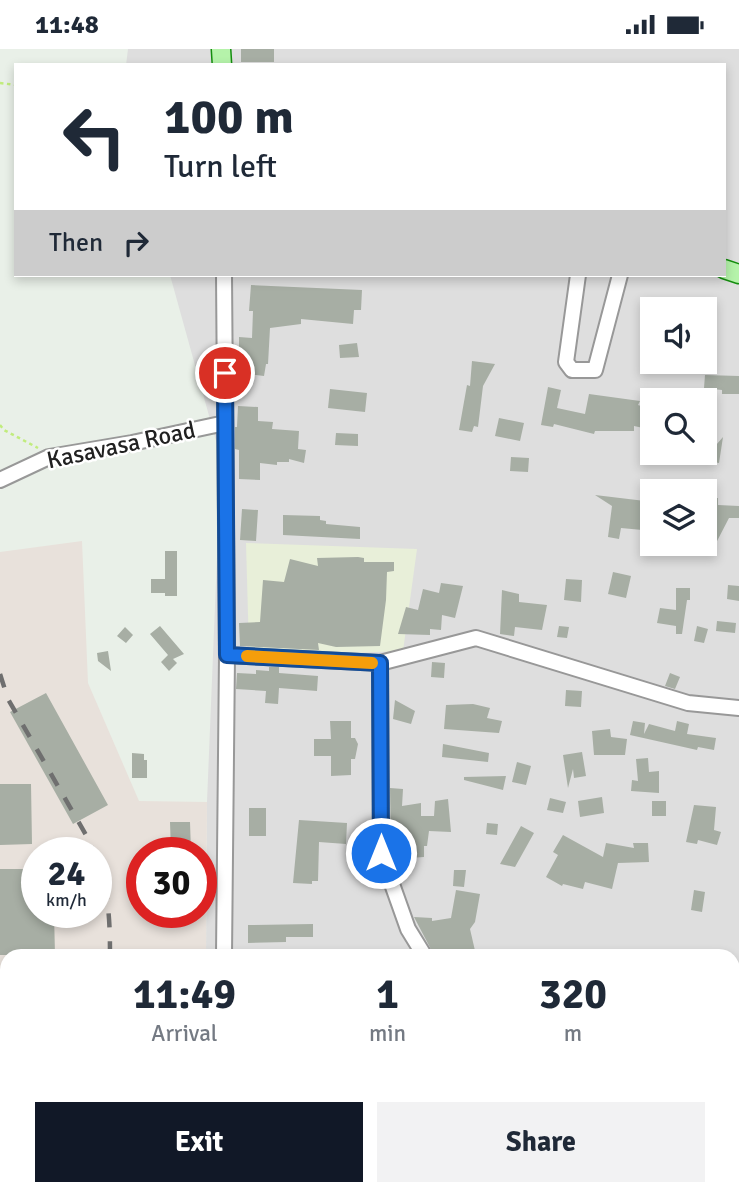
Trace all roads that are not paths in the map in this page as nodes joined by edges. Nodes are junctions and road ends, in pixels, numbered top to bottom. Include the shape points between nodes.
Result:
1 (225, 277) edge
2 (578, 277) edge
3 (619, 277) edge
4 (225, 423) junction
5 (0, 480) edge
6 (227, 655) junction
7 (380, 663) junction
8 (739, 708) edge
9 (224, 949) edge
10 (420, 949) edge

1 - 4 street, Kasavasa Road
2 - 3 street via 566,362 572,370 594,370
4 - 5 street, Kasavasa Road via 49,457
4 - 6 street
6 - 7 street
6 - 9 street
7 - 8 street via 476,638 688,703
7 - 10 street via 381,853 408,929

